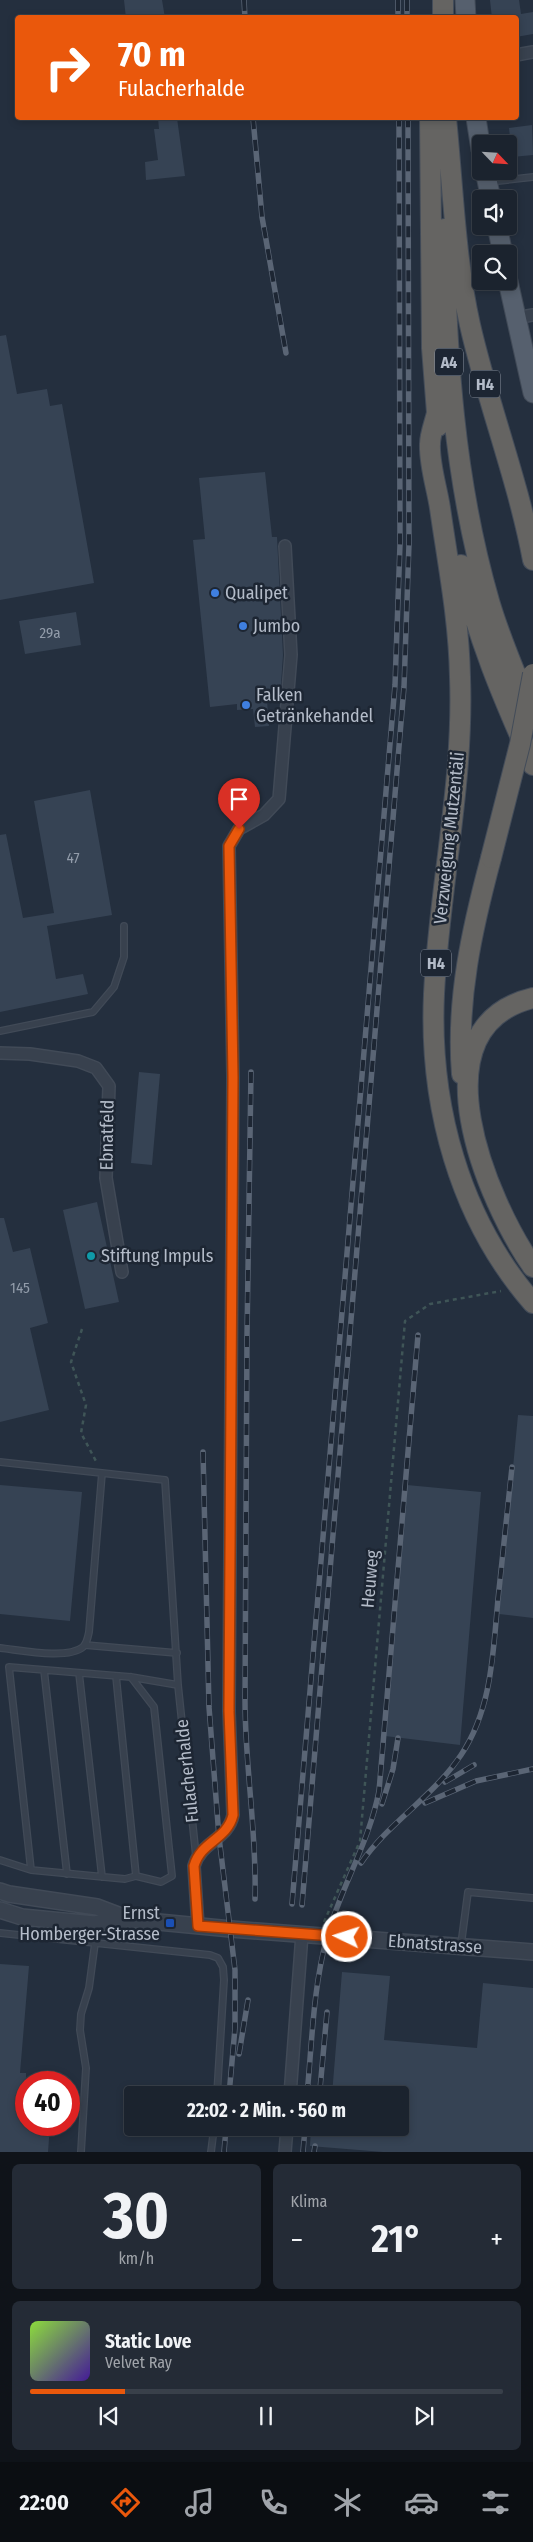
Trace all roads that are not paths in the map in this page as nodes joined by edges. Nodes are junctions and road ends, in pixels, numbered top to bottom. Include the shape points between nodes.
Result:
1 (430, 0) edge
2 (443, 0) edge
3 (465, 0) edge
4 (430, 15) edge
5 (443, 15) edge
6 (466, 15) edge
7 (533, 52) edge
8 (519, 54) edge
9 (430, 120) edge
10 (444, 120) edge
11 (444, 120) edge
12 (476, 120) edge
13 (479, 135) edge
14 (533, 176) edge
15 (488, 184) edge
16 (512, 290) edge
17 (525, 316) edge
18 (533, 393) edge
19 (437, 412) junction
20 (285, 546) dead end
21 (533, 560) edge
22 (533, 674) edge
23 (533, 718) edge
24 (533, 765) edge
25 (124, 926) dead end
26 (533, 998) edge
27 (0, 1031) edge
28 (0, 1053) edge
29 (469, 1113) junction
30 (533, 1267) edge
31 (122, 1272) dead end
32 (533, 1303) edge
33 (0, 1462) edge
34 (102, 1473) junction
35 (85, 1645) junction
36 (0, 1648) edge
37 (176, 1653) junction
38 (44, 1670) junction
39 (79, 1673) junction
40 (116, 1676) junction
41 (131, 1677) junction
42 (178, 1685) junction
43 (197, 1857) junction
44 (0, 1860) edge
45 (31, 1870) junction
46 (67, 1874) junction
47 (136, 1876) junction
48 (102, 1877) junction
49 (0, 1891) edge
50 (533, 1898) edge
51 (0, 1910) edge
52 (127, 1918) junction
53 (198, 1926) junction
54 (0, 1933) edge
55 (302, 1934) junction
56 (95, 1943) junction
57 (460, 1945) junction
58 (533, 1952) edge
59 (218, 2086) edge
60 (291, 2086) edge
61 (213, 2136) edge
62 (286, 2136) edge
63 (80, 2152) edge
64 (211, 2152) edge
65 (285, 2152) edge

1 - 4 highway
2 - 5 highway
3 - 6 main road
7 - 8 street
9 - 19 highway, A4 via 432,338
10 - 21 highway, H4 via 464,292 483,377 522,510
11 - 23 highway, A4 via 446,332 458,446 475,545 490,602
12 - 13 main road
14 - 15 lane
16 - 17 main road
17 - 18 main road
19 - 24 highway, A4 via 444,482 469,602 497,682
19 - 32 highway, Verzweigung Mutzentäli / H4 via 430,444 458,630 461,701 457,781 435,985 436,1078 449,1145 469,1202 501,1260
20 - 43 street, Fulacherhalde via 291,655 279,799 264,815 239,829 229,846 233,1086 229,1711 233,1815 229,1828 202,1848
22 - 29 highway, Verzweigung Mutzentäli / H4, bridge via 520,744 468,954 460,1057
25 - 27 lane via 124,957 114,987 93,1012
26 - 29 highway, H4 via 516,1002 483,1031 471,1060
28 - 31 street, Ebnatfeld via 78,1061 96,1068 109,1086 106,1178
29 - 30 highway, H4 via 487,1179 514,1237
33 - 34 lane
34 - 35 lane via 89,1632
34 - 37 lane, Fulacherhalde via 165,1480
35 - 36 lane via 75,1652 62,1654
35 - 37 lane
37 - 42 lane, Fulacherhalde
38 - 39 lane
38 - 45 lane via 9,1667
38 - 46 lane
39 - 40 lane
39 - 48 lane
40 - 41 lane
40 - 47 lane
41 - 42 lane
41 - 47 lane via 154,1707 172,1876 161,1882
42 - 43 lane, Fulacherhalde
43 - 53 street, Fulacherhalde via 194,1866
44 - 45 lane
45 - 46 lane
46 - 48 lane
47 - 48 lane via 125,1879
49 - 52 street, Ebnatstrasse via 97,1907
50 - 57 lane via 468,1892
51 - 52 street, Ebnatstrasse via 22,1917 94,1924
52 - 53 street, Ebnatstrasse
53 - 55 street, Ebnatstrasse
54 - 56 lane
55 - 57 street, Ebnatstrasse
55 - 60 street
56 - 59 lane via 210,1955 221,1962 224,1980
56 - 63 lane via 89,1988 81,2014 86,2068
57 - 58 street, Ebnatstrasse
61 - 64 lane
62 - 65 street

